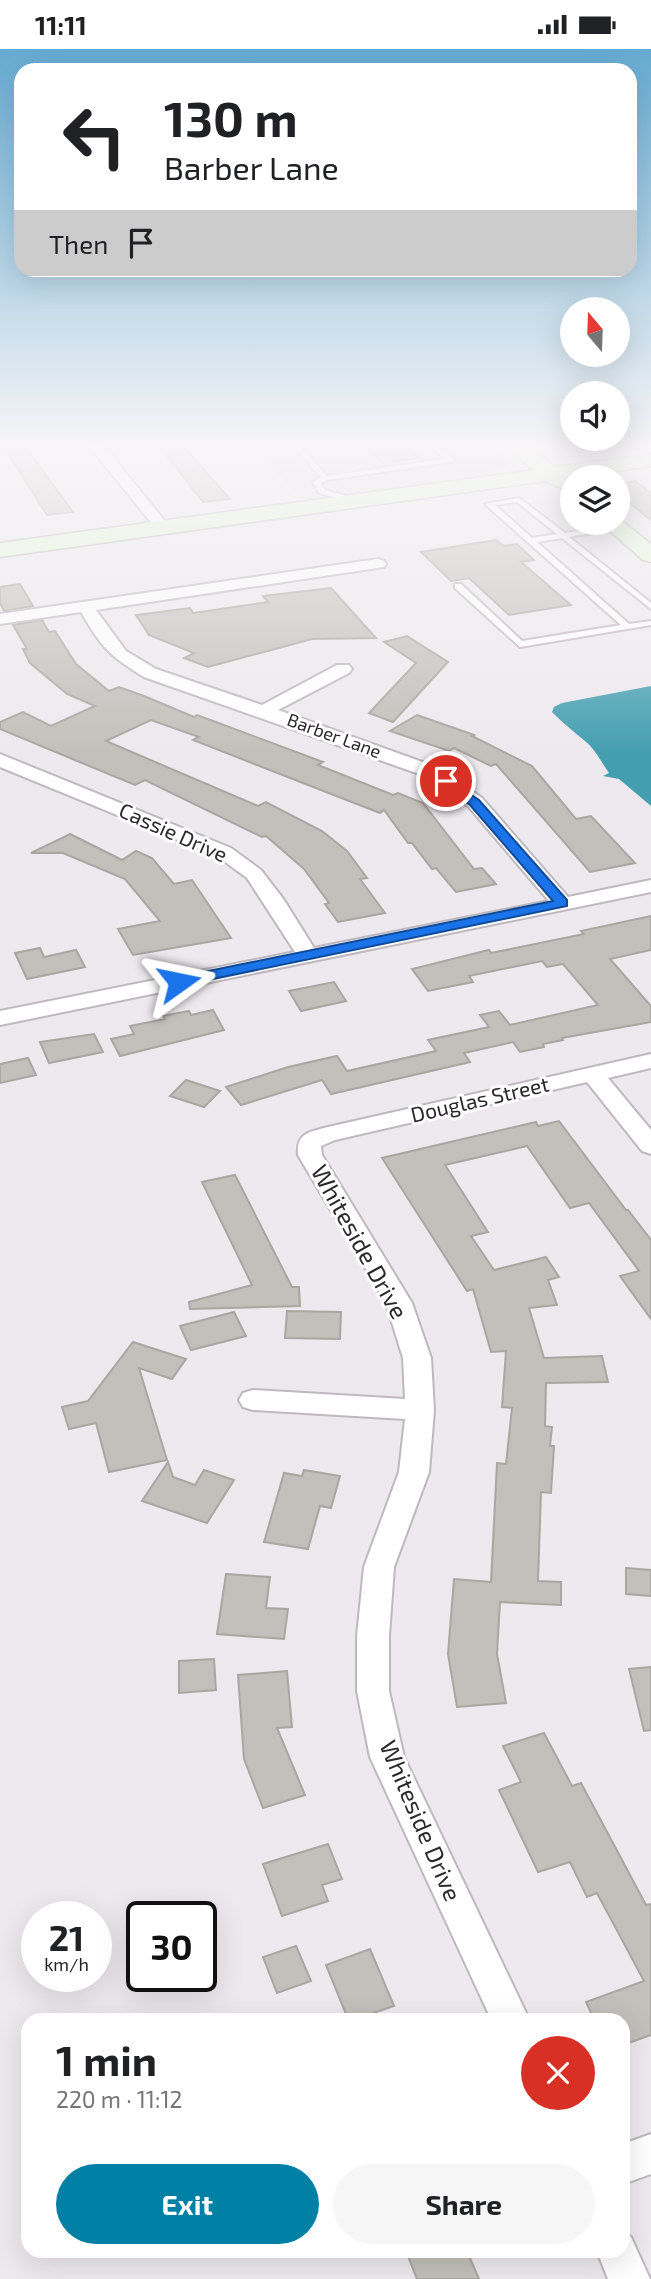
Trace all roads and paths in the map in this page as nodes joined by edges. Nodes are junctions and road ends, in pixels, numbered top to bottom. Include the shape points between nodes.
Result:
1 (37, 545) edge
2 (536, 545) edge
3 (575, 545) edge
4 (0, 550) edge
5 (378, 564) dead end
6 (458, 586) dead end
7 (85, 607) junction
8 (651, 607) edge
9 (0, 619) edge
10 (651, 623) edge
11 (628, 627) junction
12 (343, 669) dead end
13 (263, 711) junction
14 (0, 760) edge
15 (651, 885) edge
16 (562, 903) junction
17 (308, 955) junction
18 (0, 1019) edge
19 (651, 1061) edge
20 (593, 1075) junction
21 (309, 1142) joint
22 (651, 1146) edge
23 (253, 1400) dead end
24 (420, 1410) junction
25 (507, 2013) edge
26 (651, 2154) edge
27 (630, 2162) edge
28 (620, 2258) edge
29 (629, 2279) edge

1 - 4 main road
2 - 11 lane
3 - 8 lane
5 - 7 street
6 - 11 lane via 520,644
7 - 9 street
7 - 13 street, Barber Lane via 120,655 150,673
10 - 11 lane
12 - 13 street
13 - 16 street, Barber Lane via 432,772 475,802
14 - 17 street, Cassie Drive via 224,852 254,874
15 - 16 street
16 - 17 street
17 - 18 street
19 - 20 street, Douglas Street
20 - 21 street, Douglas Street
20 - 22 street
21 - 24 street, Whiteside Drive via 310,1155 399,1303 417,1359
23 - 24 street
24 - 25 street, Whiteside Drive via 415,1472 379,1567 373,1691 387,1757
26 - 27 street
28 - 29 street

